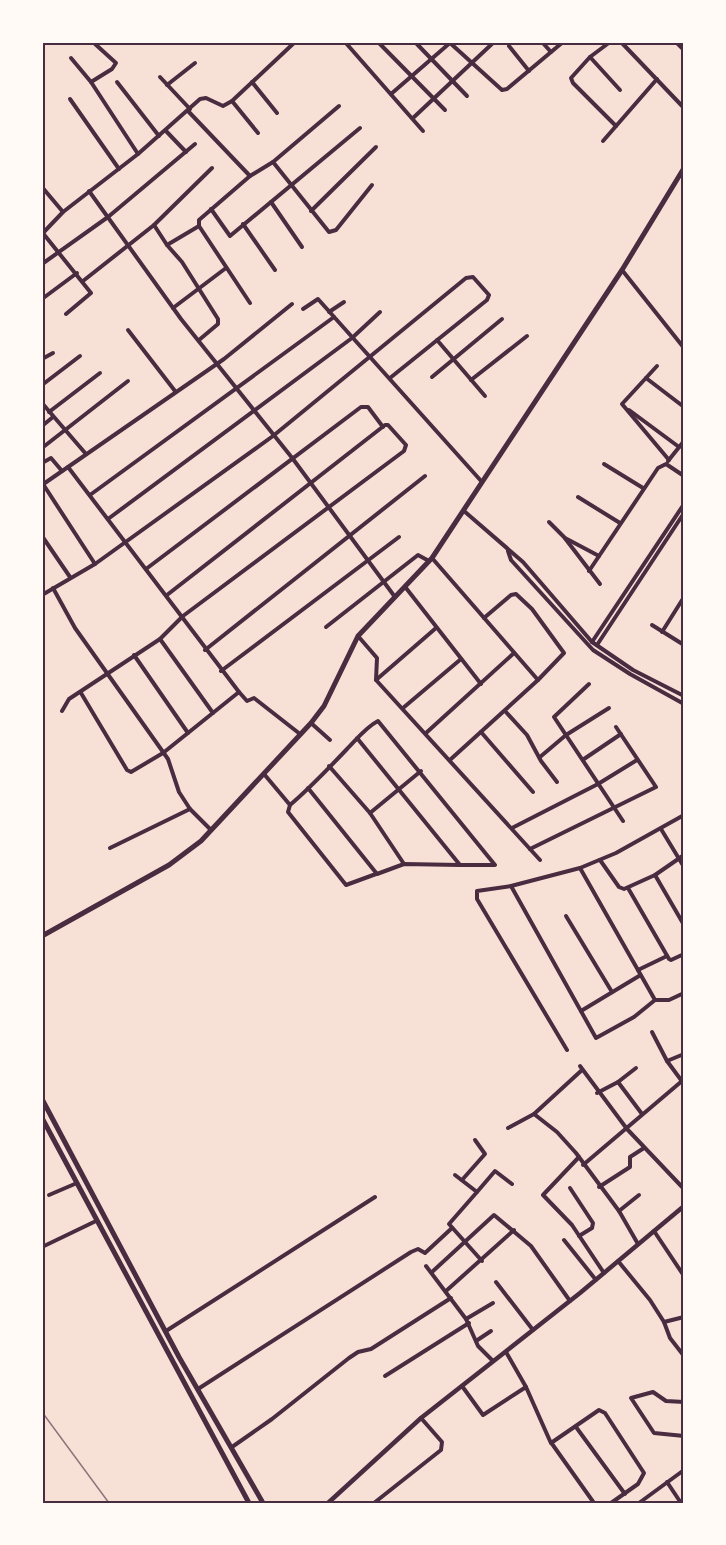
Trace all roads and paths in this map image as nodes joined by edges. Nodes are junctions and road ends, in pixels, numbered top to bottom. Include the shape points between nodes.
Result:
1 (295, 42) edge
2 (345, 42) edge
3 (378, 42) edge
4 (415, 42) edge
5 (450, 42) edge
6 (494, 42) edge
7 (542, 42) edge
8 (563, 42) edge
9 (610, 42) edge
10 (621, 42) edge
11 (676, 42) edge
12 (94, 43) edge
13 (509, 46) dead end
14 (684, 50) edge
15 (551, 52) junction
16 (590, 57) junction
17 (71, 58) dead end
18 (432, 59) junction
19 (195, 63) dead end
20 (472, 63) junction
21 (529, 71) junction
22 (411, 77) junction
23 (160, 78) dead end
24 (657, 79) junction
25 (453, 81) junction
26 (91, 82) junction
27 (117, 82) dead end
28 (252, 82) junction
29 (168, 85) junction
30 (620, 90) dead end
31 (391, 93) junction
32 (467, 96) dead end
33 (432, 98) junction
34 (70, 99) dead end
35 (232, 101) junction
36 (339, 106) dead end
37 (684, 108) edge
38 (189, 110) junction
39 (445, 110) dead end
40 (277, 113) dead end
41 (413, 118) junction
42 (616, 126) junction
43 (360, 128) dead end
44 (165, 130) junction
45 (423, 131) dead end
46 (258, 133) dead end
47 (159, 136) junction
48 (603, 141) dead end
49 (195, 144) dead end
50 (376, 147) dead end
51 (186, 152) junction
52 (138, 154) junction
53 (273, 162) junction
54 (213, 168) dead end
55 (684, 168) edge
56 (118, 169) junction
57 (250, 176) junction
58 (292, 185) junction
59 (372, 185) dead end
60 (42, 187) edge
61 (89, 191) junction
62 (271, 202) junction
63 (211, 209) junction
64 (63, 212) junction
65 (311, 212) junction
66 (108, 216) junction
67 (154, 225) junction
68 (243, 225) junction
69 (198, 226) junction
70 (42, 233) edge
71 (129, 244) junction
72 (167, 245) junction
73 (302, 247) dead end
74 (58, 252) junction
75 (42, 264) edge
76 (226, 268) junction
77 (275, 270) dead end
78 (622, 270) junction
79 (77, 273) junction
80 (83, 281) junction
81 (198, 287) junction
82 (42, 299) edge
83 (344, 302) dead end
84 (250, 303) dead end
85 (292, 304) dead end
86 (173, 308) junction
87 (303, 309) dead end
88 (329, 312) junction
89 (380, 312) dead end
90 (66, 314) dead end
91 (334, 317) junction
92 (502, 319) dead end
93 (128, 330) dead end
94 (527, 336) dead end
95 (352, 338) junction
96 (678, 338) junction
97 (199, 340) junction
98 (437, 340) junction
99 (684, 341) edge
100 (684, 348) edge
101 (53, 353) dead end
102 (81, 356) dead end
103 (371, 357) junction
104 (453, 358) junction
105 (42, 359) edge
106 (217, 364) junction
107 (657, 366) dead end
108 (100, 373) dead end
109 (432, 377) dead end
110 (390, 378) junction
111 (646, 378) junction
112 (471, 380) junction
113 (128, 381) dead end
114 (42, 385) edge
115 (237, 388) junction
116 (175, 391) junction
117 (485, 396) dead end
118 (42, 403) edge
119 (622, 404) junction
120 (684, 407) edge
121 (49, 412) junction
122 (255, 412) junction
123 (53, 417) junction
124 (42, 426) edge
125 (384, 426) junction
126 (66, 430) junction
127 (273, 436) junction
128 (684, 441) edge
129 (679, 447) junction
130 (42, 448) edge
131 (86, 454) junction
132 (293, 459) junction
133 (668, 462) junction
134 (42, 463) edge
135 (604, 464) dead end
136 (68, 467) junction
137 (62, 471) junction
138 (425, 476) dead end
139 (684, 476) edge
140 (483, 482) junction
141 (311, 483) junction
142 (42, 484) edge
143 (643, 488) junction
144 (90, 495) junction
145 (578, 497) dead end
146 (684, 504) edge
147 (329, 508) junction
148 (464, 511) junction
149 (684, 513) edge
150 (108, 519) junction
151 (549, 522) dead end
152 (621, 523) junction
153 (42, 536) edge
154 (350, 537) junction
155 (399, 537) dead end
156 (564, 537) junction
157 (124, 542) junction
158 (508, 550) junction
159 (599, 556) junction
160 (431, 559) junction
161 (368, 560) junction
162 (94, 564) junction
163 (146, 569) junction
164 (589, 571) junction
165 (70, 577) junction
166 (385, 583) junction
167 (600, 584) dead end
168 (53, 588) junction
169 (406, 588) junction
170 (42, 595) edge
171 (167, 595) junction
172 (684, 597) edge
173 (396, 598) junction
174 (562, 608) junction
175 (556, 612) junction
176 (183, 616) junction
177 (484, 618) junction
178 (652, 625) dead end
179 (326, 627) dead end
180 (436, 628) junction
181 (662, 632) junction
182 (358, 636) junction
183 (160, 639) junction
184 (592, 642) junction
185 (597, 645) junction
186 (684, 645) edge
187 (205, 650) junction
188 (514, 653) junction
189 (134, 655) junction
190 (461, 659) junction
191 (221, 671) junction
192 (107, 673) junction
193 (376, 680) junction
194 (538, 680) junction
195 (481, 684) junction
196 (589, 684) dead end
197 (675, 689) junction
198 (81, 693) junction
199 (239, 693) junction
200 (672, 695) junction
201 (684, 696) edge
202 (684, 704) edge
203 (403, 708) junction
204 (609, 708) dead end
205 (62, 711) dead end
206 (505, 711) junction
207 (213, 713) junction
208 (311, 723) junction
209 (616, 727) dead end
210 (481, 732) junction
211 (188, 733) junction
212 (426, 733) junction
213 (300, 734) junction
214 (621, 734) junction
215 (566, 735) junction
216 (357, 738) junction
217 (330, 740) dead end
218 (163, 753) junction
219 (540, 757) junction
220 (451, 759) junction
221 (584, 759) junction
222 (638, 760) junction
223 (329, 766) junction
224 (421, 771) junction
225 (264, 774) junction
226 (557, 782) dead end
227 (598, 784) junction
228 (308, 788) junction
229 (398, 788) junction
230 (533, 792) dead end
231 (290, 806) junction
232 (190, 809) junction
233 (616, 809) junction
234 (370, 813) junction
235 (684, 815) edge
236 (623, 821) dead end
237 (512, 828) junction
238 (661, 829) junction
239 (212, 831) junction
240 (110, 848) dead end
241 (530, 849) junction
242 (684, 855) edge
243 (679, 858) junction
244 (540, 860) dead end
245 (600, 860) junction
246 (404, 864) junction
247 (460, 865) junction
248 (684, 867) edge
249 (580, 868) junction
250 (377, 874) junction
251 (655, 875) junction
252 (511, 886) junction
253 (628, 888) junction
254 (566, 916) dead end
255 (684, 925) edge
256 (42, 936) edge
257 (684, 954) edge
258 (667, 956) junction
259 (638, 970) junction
260 (640, 976) junction
261 (612, 992) junction
262 (684, 993) edge
263 (655, 1000) junction
264 (581, 1011) junction
265 (652, 1032) dead end
266 (567, 1050) dead end
267 (684, 1054) edge
268 (667, 1061) junction
269 (636, 1068) dead end
270 (618, 1082) junction
271 (683, 1082) edge
272 (597, 1093) junction
273 (42, 1100) edge
274 (534, 1114) junction
275 (642, 1114) junction
276 (42, 1118) edge
277 (508, 1128) dead end
278 (627, 1129) junction
279 (475, 1140) dead end
280 (644, 1148) junction
281 (579, 1157) junction
282 (583, 1165) junction
283 (455, 1175) dead end
284 (462, 1180) junction
285 (76, 1183) junction
286 (512, 1184) dead end
287 (599, 1187) junction
288 (570, 1188) dead end
289 (684, 1189) edge
290 (477, 1192) junction
291 (49, 1195) dead end
292 (639, 1196) dead end
293 (375, 1197) dead end
294 (94, 1198) junction
295 (87, 1202) junction
296 (684, 1206) edge
297 (619, 1211) junction
298 (96, 1221) junction
299 (452, 1228) junction
300 (514, 1230) junction
301 (653, 1230) junction
302 (579, 1236) junction
303 (564, 1240) dead end
304 (464, 1241) junction
305 (638, 1244) junction
306 (42, 1247) edge
307 (482, 1261) junction
308 (618, 1261) junction
309 (426, 1266) dead end
310 (134, 1270) junction
311 (432, 1272) junction
312 (604, 1273) junction
313 (126, 1276) junction
314 (684, 1276) edge
315 (596, 1280) junction
316 (496, 1282) dead end
317 (446, 1291) junction
318 (452, 1298) junction
319 (570, 1301) junction
320 (493, 1303) dead end
321 (684, 1317) edge
322 (468, 1321) junction
323 (664, 1322) junction
324 (169, 1329) junction
325 (491, 1331) dead end
326 (533, 1331) junction
327 (476, 1341) junction
328 (506, 1352) junction
329 (684, 1356) edge
330 (494, 1362) junction
331 (385, 1376) dead end
332 (461, 1385) junction
333 (202, 1387) junction
334 (526, 1387) junction
335 (684, 1402) edge
336 (421, 1418) junction
337 (576, 1426) junction
338 (684, 1436) edge
339 (551, 1443) junction
340 (235, 1446) junction
341 (684, 1470) edge
342 (667, 1482) junction
343 (625, 1494) junction
344 (249, 1503) edge
345 (263, 1503) edge
346 (328, 1503) edge
347 (374, 1503) edge
348 (594, 1503) edge
349 (611, 1503) edge
350 (639, 1503) edge
351 (681, 1503) edge

1 - 28 street
2 - 31 street
3 - 22 street
4 - 18 street
5 - 18 street
5 - 20 street
6 - 20 street
7 - 15 street
8 - 15 street
9 - 16 street
10 - 24 street
11 - 14 street
12 - 26 street via 116,63
13 - 21 street
15 - 21 street
16 - 30 street
16 - 42 street via 573,75 573,83
17 - 26 street
18 - 22 street
18 - 25 street
19 - 29 street
20 - 21 street via 502,90
20 - 25 street
22 - 31 street
22 - 33 street
23 - 29 street
24 - 37 street
24 - 42 street
25 - 32 street
25 - 33 street
26 - 52 street
27 - 47 street
28 - 35 street
28 - 40 street
29 - 38 street
31 - 41 street
33 - 39 street
33 - 41 street
34 - 56 street
35 - 38 street via 223,106 203,98
35 - 46 street
36 - 53 street
38 - 44 street
38 - 57 street
41 - 45 street
42 - 48 street
43 - 58 street
44 - 47 street
44 - 51 street
47 - 52 street
49 - 51 street
50 - 65 street
51 - 66 street
52 - 56 street
53 - 57 street
53 - 58 street
54 - 67 street
55 - 78 main road
56 - 61 street
57 - 63 street
58 - 62 street
58 - 65 street
59 - 65 street via 332,232 327,232
60 - 64 street
61 - 64 street
61 - 66 street
62 - 68 street
62 - 73 street
63 - 68 street via 230,236
63 - 69 street via 198,220
64 - 70 street
66 - 71 street
66 - 74 street
67 - 71 street
67 - 72 street
68 - 77 street
69 - 72 street
69 - 76 street
70 - 74 street
71 - 80 street
71 - 86 street
72 - 81 street
74 - 75 street
74 - 79 street
76 - 81 street
76 - 84 street
78 - 96 street
78 - 140 main road
79 - 80 street
79 - 82 street
80 - 90 street via 90,296
81 - 86 street
81 - 97 street via 218,320
83 - 88 street
85 - 106 street
86 - 97 street
87 - 88 street via 317,299
88 - 91 street
89 - 95 street
91 - 95 street
91 - 115 street
92 - 104 street
93 - 116 street
94 - 112 street
95 - 103 street
95 - 122 street
96 - 99 street
96 - 100 street
97 - 106 street
98 - 103 street via 489,297 473,278 466,278
98 - 104 street
98 - 110 street
101 - 105 street
102 - 114 street
103 - 110 street
103 - 127 street
104 - 109 street
104 - 112 street
106 - 115 street
106 - 116 street
107 - 111 street
108 - 121 street
110 - 140 street
111 - 119 street
111 - 120 street
112 - 117 street
113 - 126 street
115 - 122 street
115 - 144 street
116 - 131 street
118 - 121 street
119 - 129 street
119 - 133 street
121 - 123 street
122 - 127 street
122 - 150 street
123 - 124 street
123 - 126 street
125 - 132 street via 364,406
125 - 141 street
125 - 147 street via 407,448
126 - 130 street
126 - 131 street
127 - 132 street
127 - 157 street
128 - 129 street
129 - 133 street
131 - 136 street
132 - 141 street
132 - 163 street
133 - 139 street
133 - 143 street via 658,468
134 - 137 street via 51,458
135 - 143 street
136 - 137 street
136 - 144 street
137 - 142 street
138 - 154 street
140 - 148 main road
141 - 147 street
141 - 171 street
142 - 162 street
143 - 152 street
144 - 150 street
145 - 152 street
146 - 184 street
147 - 154 street
147 - 176 street
148 - 158 street
148 - 160 main road
149 - 185 street
150 - 157 street
151 - 156 street
152 - 159 street
153 - 165 street
154 - 161 street
154 - 187 street
155 - 161 street
156 - 159 street
156 - 164 street
157 - 162 street
157 - 163 street
158 - 174 street
158 - 175 street via 511,560
159 - 164 street
160 - 166 street via 418,555
160 - 169 main road
160 - 177 street
161 - 166 street
161 - 191 street
162 - 165 street
163 - 171 street
164 - 167 street
165 - 168 street
166 - 173 street
166 - 179 street
168 - 170 street
168 - 192 street
169 - 173 main road
169 - 180 street
171 - 176 street
172 - 181 street
173 - 182 main road
174 - 175 street
174 - 184 street
175 - 200 street via 593,650
176 - 183 street
176 - 187 street
177 - 188 street
177 - 194 street via 511,595 519,595 532,609 564,651
178 - 181 street
180 - 190 street
180 - 193 street
181 - 186 street
182 - 193 street via 377,658
182 - 208 main road via 324,706
183 - 189 street
183 - 207 street
184 - 185 street
185 - 197 street via 633,670
187 - 191 street
188 - 194 street
188 - 195 street
189 - 192 street
189 - 211 street
190 - 195 street
190 - 203 street
191 - 199 street
192 - 198 street
192 - 218 street
193 - 203 street
194 - 206 street
195 - 212 street
196 - 215 street via 554,715
197 - 200 street
197 - 201 street
198 - 205 street via 69,699
198 - 218 street via 129,772
199 - 207 street
199 - 213 street via 247,701 254,698
200 - 202 street
203 - 212 street
204 - 215 street
206 - 210 street
206 - 219 street
207 - 211 street
208 - 213 main road
208 - 217 street
209 - 214 street
210 - 220 street
210 - 230 street
211 - 218 street
212 - 220 street
213 - 225 main road
214 - 221 street
214 - 222 street
215 - 219 street
215 - 221 street
216 - 223 street
216 - 224 street via 379,721
216 - 229 street
218 - 232 street
219 - 226 street
220 - 237 street
221 - 227 street
222 - 227 street
222 - 233 street via 656,787
223 - 228 street
223 - 234 street
224 - 229 street
224 - 247 street via 496,863 493,867
225 - 231 street
225 - 239 main road
227 - 233 street
227 - 237 street
228 - 231 street
228 - 250 street
229 - 234 street
229 - 247 street
231 - 250 street via 288,812 346,885
232 - 239 street
232 - 240 street
233 - 236 street
233 - 241 street
234 - 246 street
235 - 238 street
237 - 241 street
238 - 243 street
238 - 245 street
239 - 256 main road via 169,865
241 - 244 street
242 - 243 street
243 - 248 street
243 - 251 street
245 - 249 street
245 - 253 street via 620,888
246 - 247 street
246 - 250 street
249 - 252 street
249 - 259 street
251 - 253 street
251 - 255 street
252 - 264 street
252 - 266 street via 479,889 477,899
253 - 258 street
254 - 261 street
257 - 258 street via 671,960
258 - 259 street
259 - 260 street
260 - 261 street
260 - 263 street
261 - 264 street
262 - 263 street via 669,1000
263 - 264 street via 598,1038
265 - 268 street
267 - 268 street
268 - 271 street
269 - 270 street
270 - 272 street
270 - 275 street
271 - 275 street
272 - 274 street via 581,1068
272 - 278 street
273 - 294 main road
274 - 277 street
274 - 281 street
275 - 278 street
276 - 285 main road
278 - 280 street
278 - 282 street
279 - 284 street via 485,1154
280 - 287 street via 630,1157 630,1167
280 - 289 street
281 - 282 street
281 - 302 street via 543,1195
282 - 287 street
283 - 284 street
284 - 290 street
285 - 291 street
285 - 295 main road
286 - 290 street via 495,1172
287 - 297 street
288 - 302 street via 593,1223
290 - 299 street via 449,1221
292 - 297 street
293 - 324 street
294 - 295 main road
294 - 310 main road
295 - 298 main road
296 - 301 street
297 - 305 street
298 - 306 street
298 - 313 main road
299 - 304 street
299 - 333 street via 425,1253 418,1249
300 - 304 street via 492,1215
300 - 307 street
300 - 319 street via 531,1246
301 - 305 street
301 - 314 street
302 - 312 street
303 - 315 street
304 - 307 street
304 - 311 street
305 - 308 street
307 - 317 street
308 - 312 street
308 - 323 street
309 - 311 street
310 - 313 main road
310 - 324 main road
311 - 317 street
312 - 315 street
313 - 344 main road
315 - 319 street
316 - 326 street
317 - 318 street
318 - 322 street
318 - 340 street via 371,1349 356,1353
319 - 326 street
320 - 322 street
321 - 323 street
322 - 327 street
322 - 331 street
323 - 329 street via 666,1332
324 - 333 main road
325 - 327 street
326 - 328 street
327 - 330 street
328 - 330 street
328 - 334 street
330 - 332 street
332 - 334 street via 483,1415
332 - 336 street
333 - 340 main road
334 - 339 street
335 - 338 street via 666,1401 653,1392 631,1398 654,1433
336 - 346 street
336 - 347 street via 442,1442 441,1450
337 - 339 street
337 - 343 street
337 - 343 street via 599,1410 605,1413 644,1470 639,1482
339 - 348 street
340 - 345 main road
341 - 342 street
342 - 350 street
342 - 351 street
343 - 349 street

